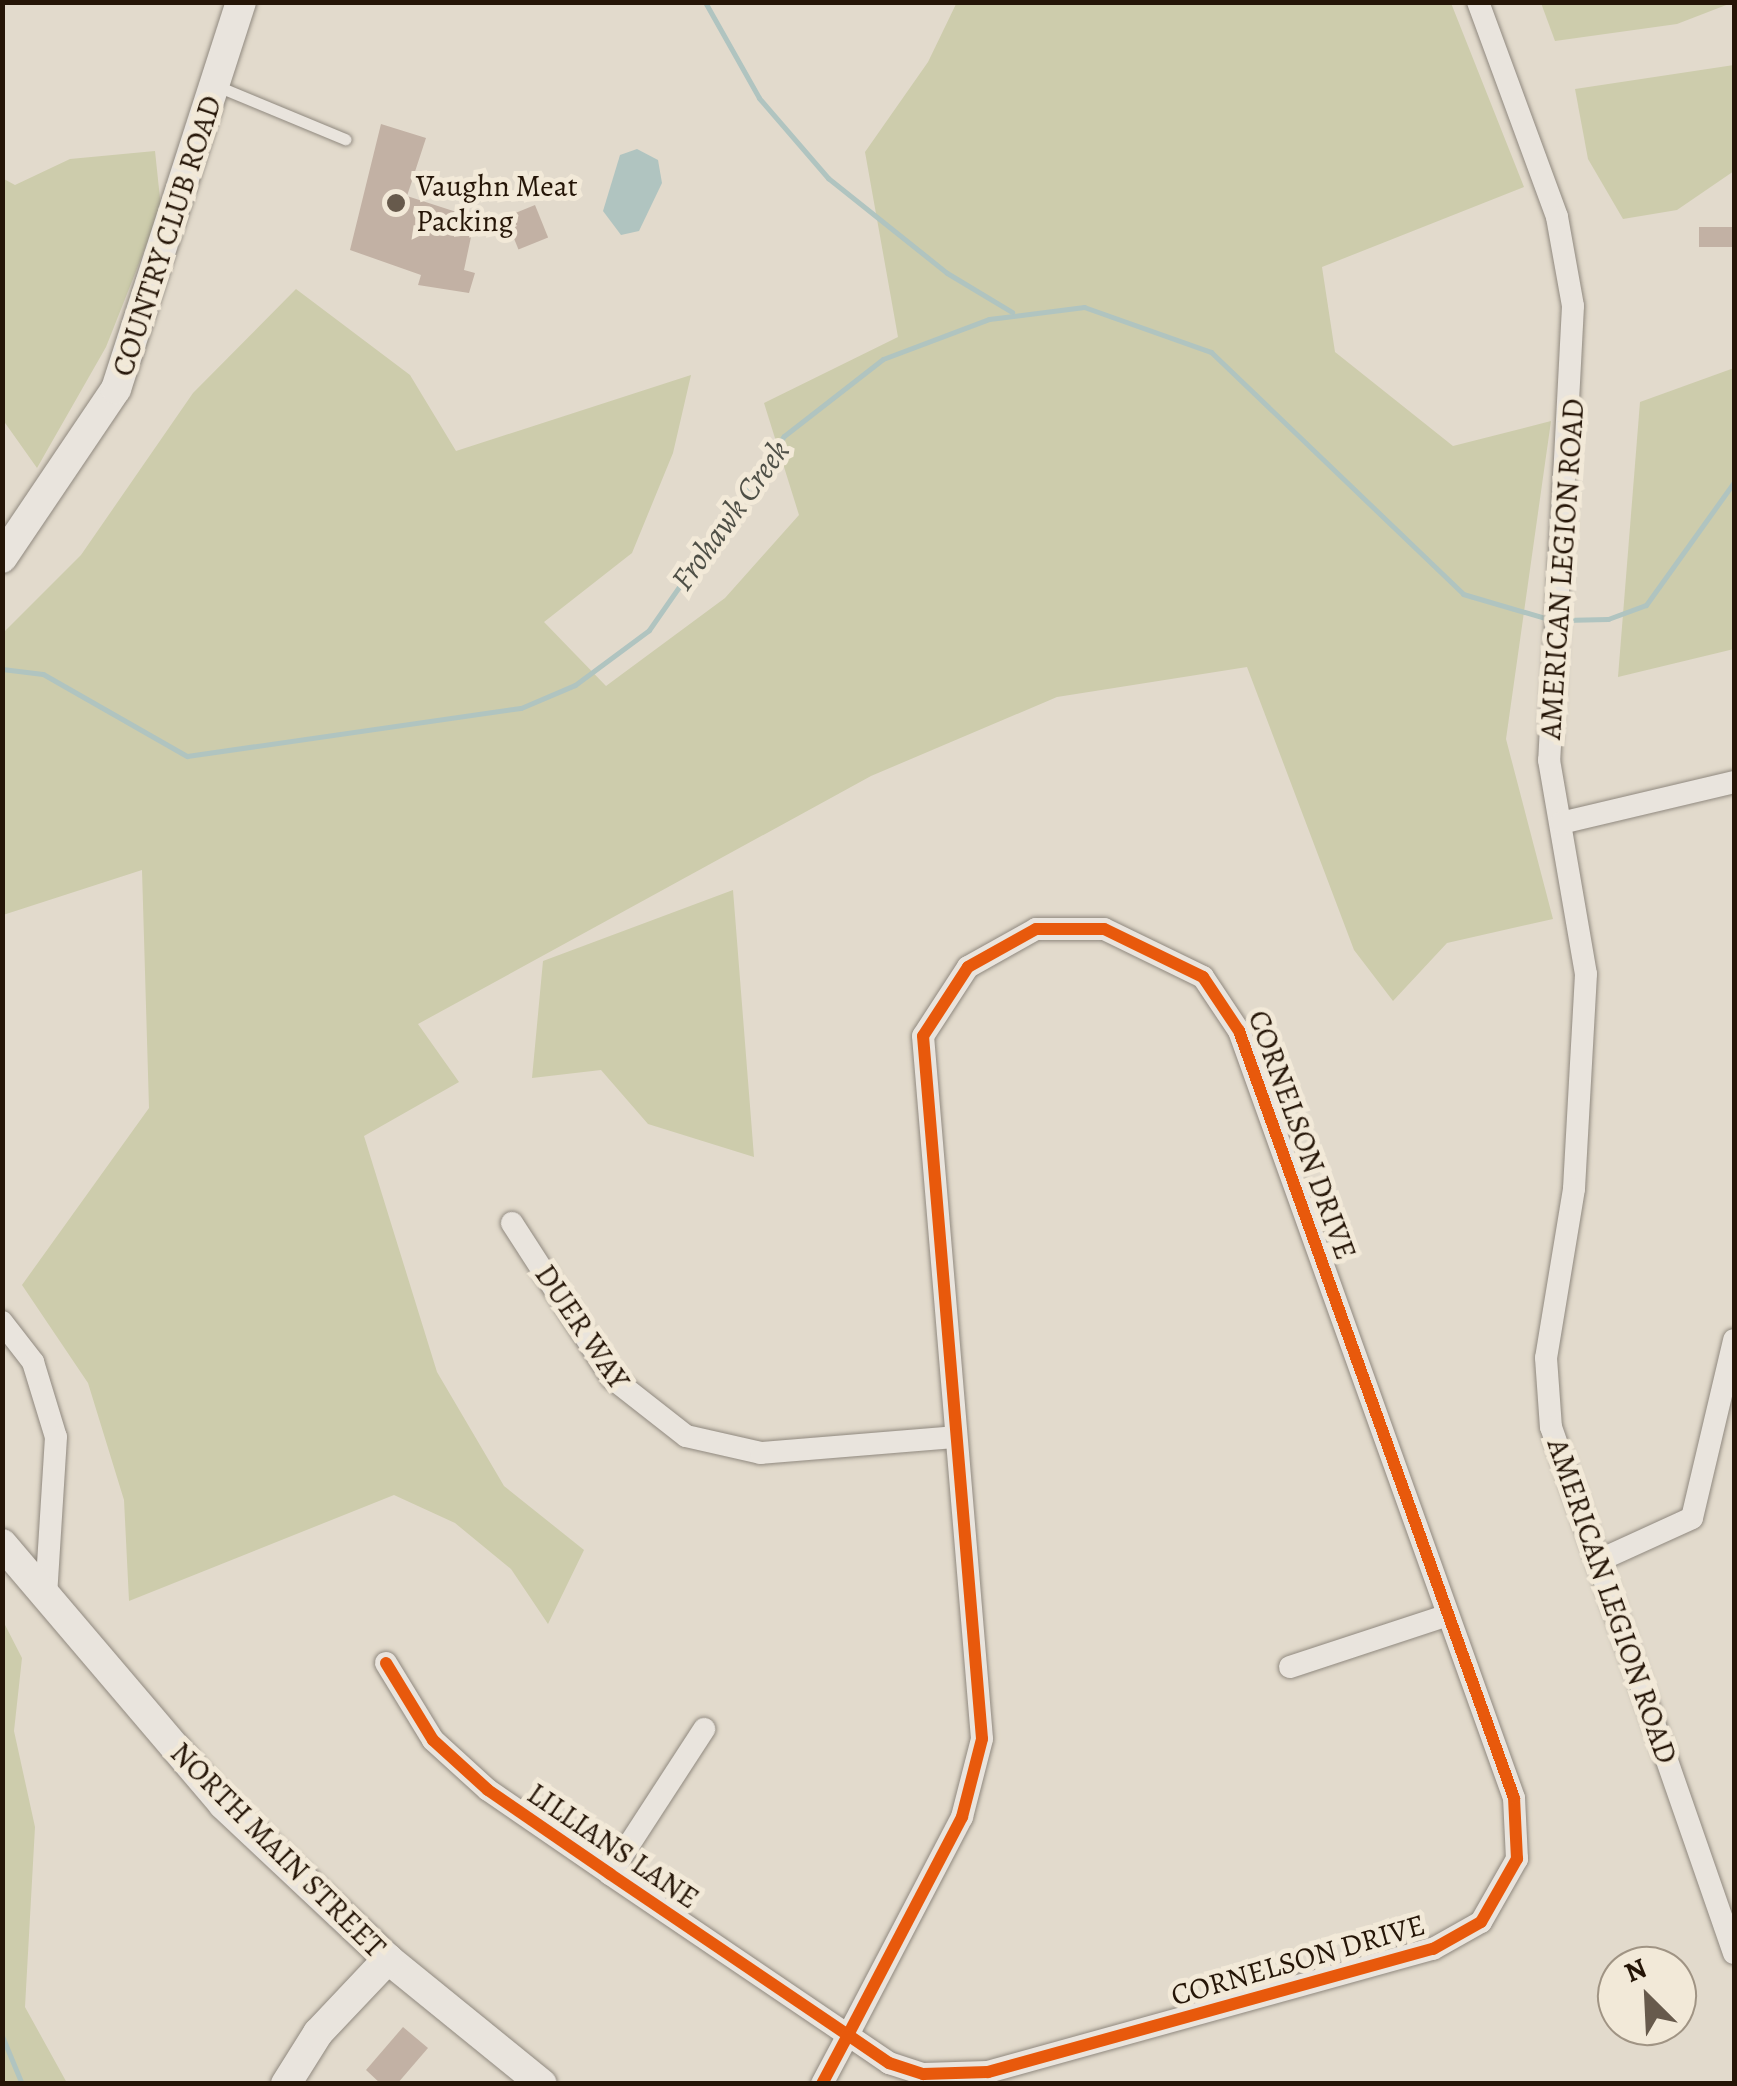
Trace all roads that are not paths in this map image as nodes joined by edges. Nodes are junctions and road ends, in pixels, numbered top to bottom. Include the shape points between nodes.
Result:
1 (241, 2) edge
2 (1478, 2) edge
3 (218, 86) junction
4 (344, 139) dead end
5 (2, 558) edge
6 (1734, 782) edge
7 (1562, 824) junction
8 (512, 1223) dead end
9 (2, 1322) edge
10 (1734, 1340) edge
11 (955, 1438) junction
12 (2, 1544) edge
13 (1600, 1560) junction
14 (46, 1594) junction
15 (1448, 1615) junction
16 (386, 1663) dead end
17 (1290, 1667) dead end
18 (704, 1730) dead end
19 (610, 1874) junction
20 (1734, 1953) edge
21 (388, 1960) junction
22 (848, 2035) junction
23 (286, 2084) edge
24 (542, 2084) edge
25 (822, 2084) edge

1 - 3 street, COUNTRY CLUB ROAD
2 - 7 street, AMERICAN LEGION ROAD via 1566,250 1575,381 1550,760
3 - 4 lane
3 - 5 street, COUNTRY CLUB ROAD via 116,389
6 - 7 street
7 - 13 street, AMERICAN LEGION ROAD via 1586,974 1574,1189 1546,1378 1558,1452
8 - 11 street, DUER WAY via 612,1378 686,1436 761,1452
9 - 14 street via 33,1362 56,1437
10 - 13 street via 1692,1518
11 - 15 street, CORNELSON DRIVE via 923,1036 945,992 992,949 1061,924 1104,929 1190,967 1233,1015
11 - 22 street, CORNELSON DRIVE via 979,1764 962,1816
12 - 14 street, NORTH MAIN STREET
13 - 20 street, AMERICAN LEGION ROAD
14 - 21 street, NORTH MAIN STREET via 222,1804
15 - 17 street
15 - 22 street, CORNELSON DRIVE via 1519,1826 1508,1886 1471,1931 1433,1949 962,2076 898,2066
16 - 19 street, LILLIANS LANE via 455,1764
18 - 19 street
19 - 22 street, LILLIANS LANE
21 - 23 street via 318,2033
21 - 24 street, NORTH MAIN STREET
22 - 25 street, CORNELSON DRIVE

